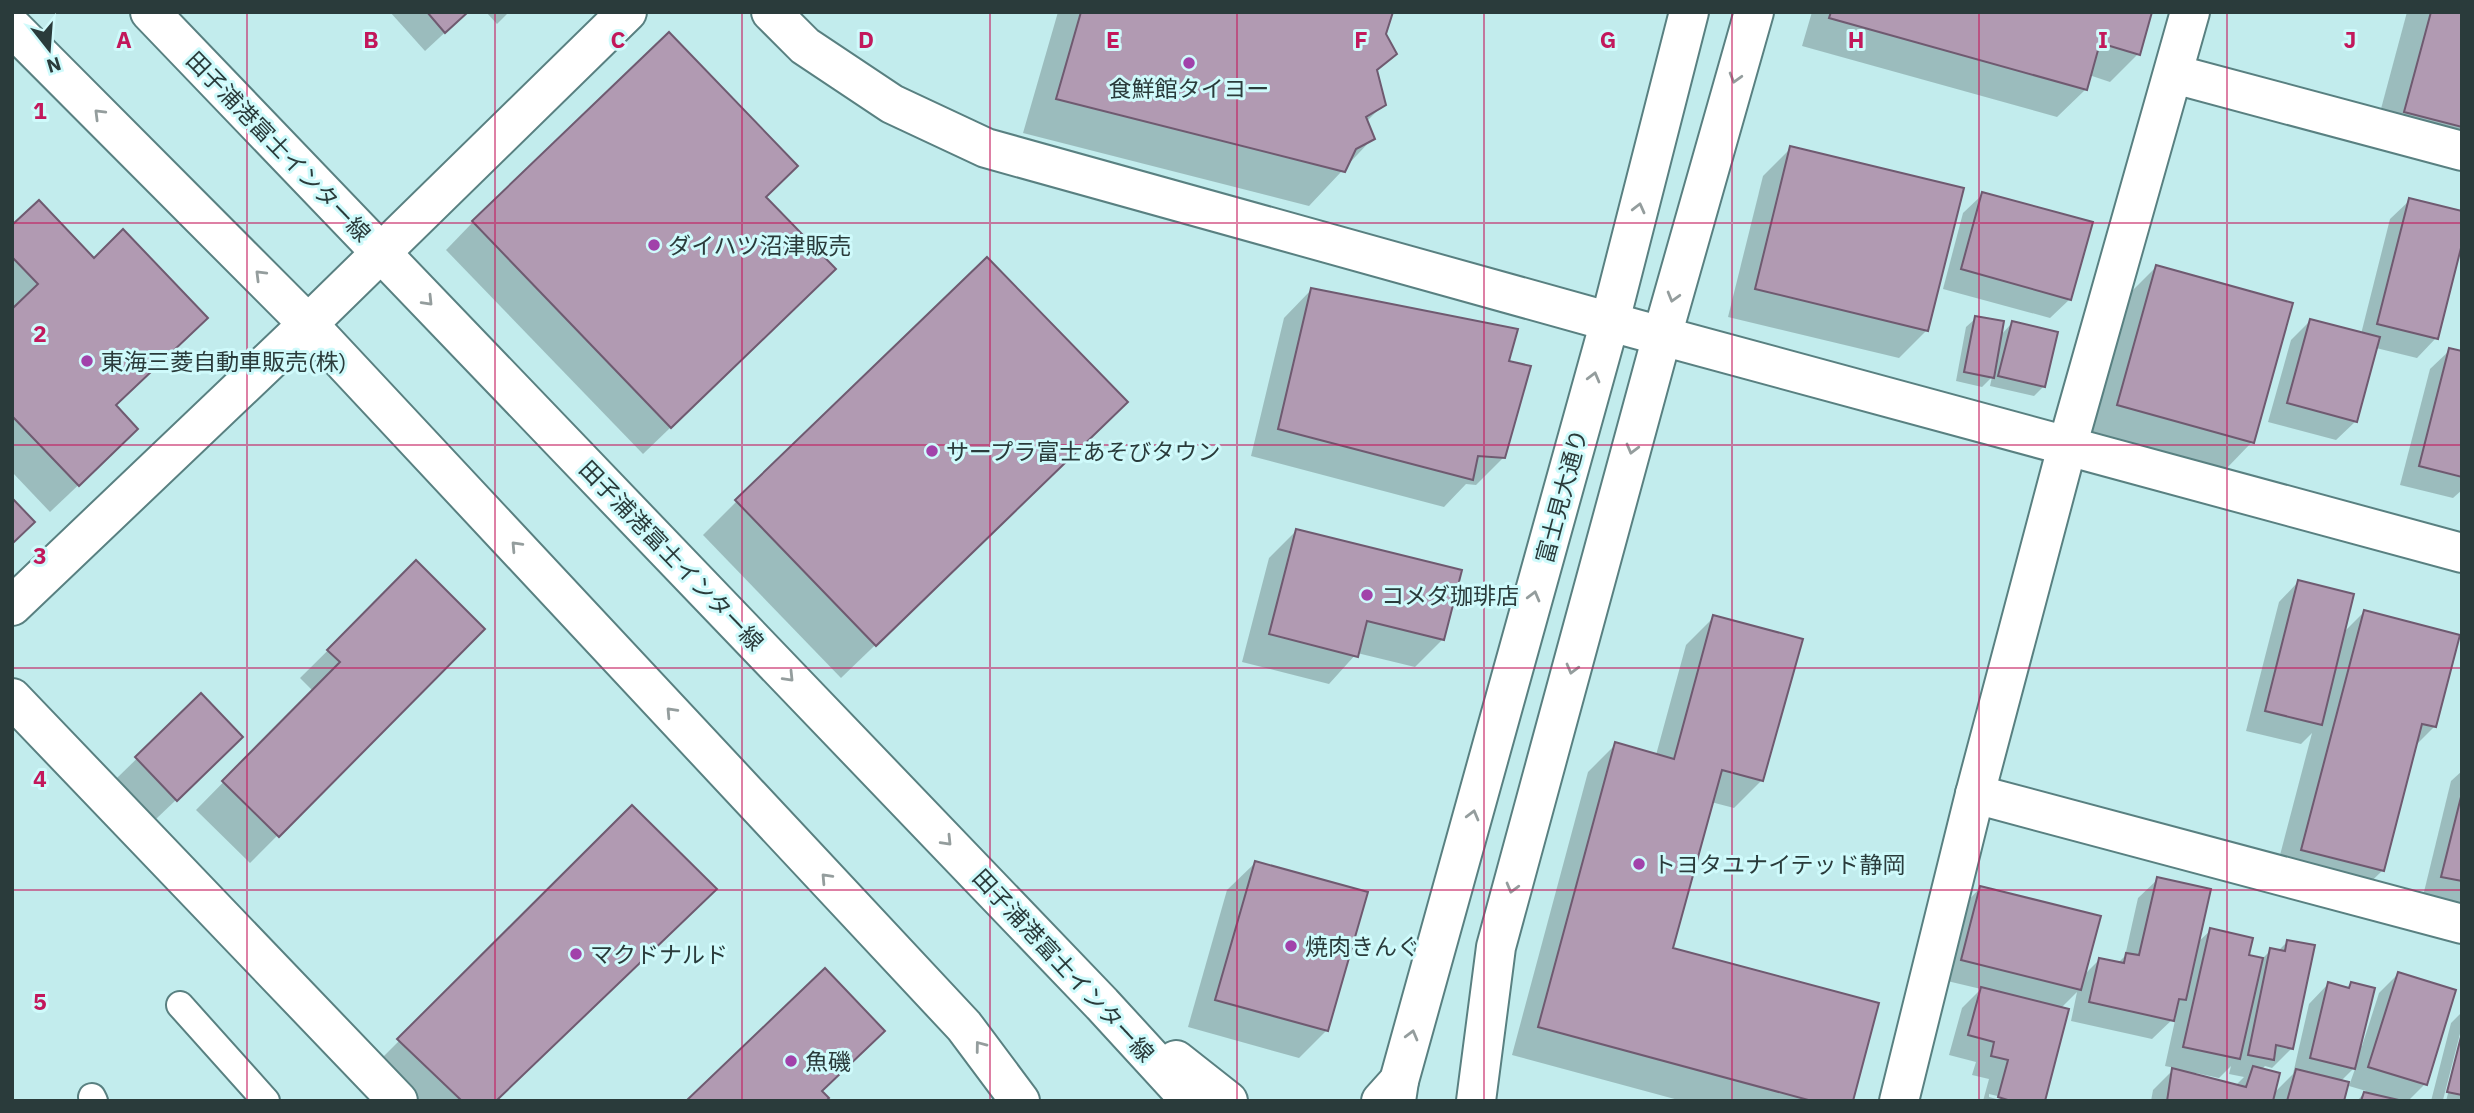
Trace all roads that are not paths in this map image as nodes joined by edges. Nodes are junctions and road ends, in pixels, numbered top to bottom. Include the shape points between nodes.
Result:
1 (150, 12) edge
2 (627, 12) edge
3 (771, 12) edge
4 (1689, 12) edge
5 (1754, 12) edge
6 (2190, 12) edge
7 (12, 27) edge
8 (2174, 74) junction
9 (2462, 151) edge
10 (381, 252) junction
11 (1610, 321) junction
12 (308, 324) junction
13 (1662, 336) junction
14 (2067, 447) junction
15 (2462, 553) edge
16 (12, 606) edge
17 (12, 698) edge
18 (1975, 794) junction
19 (2462, 924) edge
20 (1102, 1004) junction
21 (180, 1005) dead end
22 (1392, 1094) edge
23 (266, 1101) edge
24 (398, 1101) edge
25 (1020, 1101) edge
26 (1191, 1101) edge
27 (1228, 1101) edge
28 (1476, 1101) edge
29 (1899, 1101) edge

1 - 10 street, 田子浦港富士インター線
2 - 10 street
3 - 11 street via 805,46 891,104 986,148
11 -> 4 street, 富士見大通り
5 -> 13 street
6 - 8 street
12 -> 7 street
8 - 9 street
8 - 14 street
10 - 12 street
10 -> 20 street, 田子浦港富士インター線
11 - 13 street
22 -> 11 street, 富士見大通り
12 - 16 street
25 -> 12 street via 964,1026
13 - 14 street
13 -> 28 street via 1496,947
14 - 15 street
14 - 18 street
17 - 24 street
18 - 19 street
18 - 29 street
20 - 26 street, 田子浦港富士インター線
20 - 27 street
21 - 23 lane

